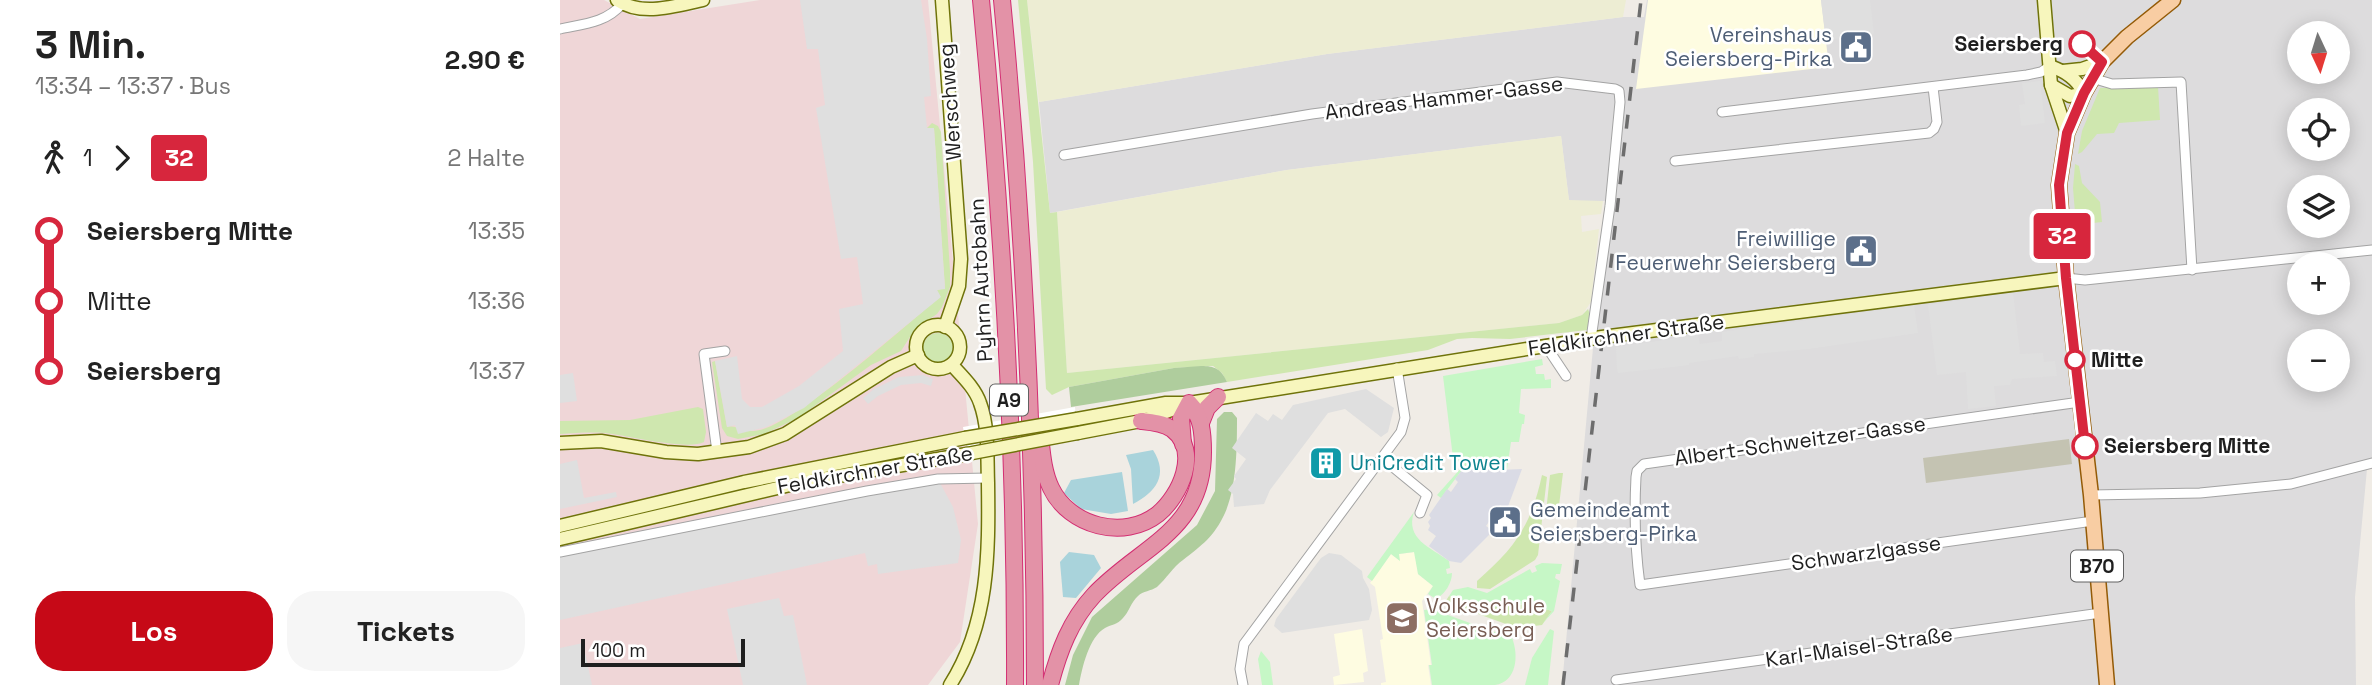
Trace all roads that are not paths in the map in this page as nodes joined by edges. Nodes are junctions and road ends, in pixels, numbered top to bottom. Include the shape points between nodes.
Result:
1 (703, 0) edge
2 (942, 0) edge
3 (981, 0) edge
4 (1002, 0) edge
5 (2044, 0) edge
6 (2173, 0) edge
7 (619, 2) edge
8 (560, 30) edge
9 (2102, 62) junction
10 (2050, 66) junction
11 (2063, 71) junction
12 (2092, 78) junction
13 (2051, 85) junction
14 (1933, 87) junction
15 (2084, 93) junction
16 (1722, 112) dead end
17 (2067, 133) junction
18 (1064, 155) dead end
19 (1675, 161) dead end
20 (2372, 250) edge
21 (2192, 270) junction
22 (2066, 278) junction
23 (946, 327) junction
24 (1591, 339) junction
25 (1546, 346) junction
26 (725, 351) dead end
27 (918, 355) junction
28 (952, 365) junction
29 (1397, 368) junction
30 (1566, 376) dead end
31 (1218, 397) junction
32 (2080, 402) junction
33 (1189, 403) junction
34 (1029, 404) junction
35 (1141, 421) junction
36 (1201, 423) junction
37 (1077, 426) junction
38 (560, 443) edge
39 (1183, 444) junction
40 (717, 452) junction
41 (1382, 458) junction
42 (2372, 463) edge
43 (988, 478) junction
44 (2091, 495) junction
45 (1420, 513) dead end
46 (2093, 521) junction
47 (560, 526) edge
48 (560, 539) edge
49 (560, 552) edge
50 (1640, 585) joint
51 (2101, 613) junction
52 (1616, 680) dead end
53 (950, 685) edge
54 (1015, 685) edge
55 (1035, 685) edge
56 (1050, 685) edge
57 (1242, 685) edge
58 (2107, 685) edge

1 - 7 main road via 653,9
2 - 23 main road, Werschweg via 961,259 959,286
3 - 54 highway, Pyhrn Autobahn / A9 via 1010,405
4 - 34 highway, Pyhrn Autobahn / A9
5 - 10 main road
6 - 9 main road, B70
7 - 8 street via 615,12 603,20
9 - 11 main road
9 - 12 main road, B70
10 - 11 main road
10 - 13 main road
10 - 14 street via 2041,72
11 - 15 main road
12 - 15 main road, B70
12 - 21 street via 2112,84 2181,82
13 - 15 main road via 2070,96
13 - 17 main road
14 - 16 street
14 - 19 street via 1937,122 1929,133
15 - 17 main road, B70
17 - 22 main road, B70 via 2059,185
18 - 24 street, Andreas Hammer-Gasse via 1312,114 1557,82 1615,89 1620,103
20 - 21 street
21 - 22 street
22 - 24 main road, Feldkirchner Straße
22 - 32 main road, B70
23 - 27 main road via 933,326 923,332 917,343
23 - 28 main road via 960,346
24 - 25 main road, Feldkirchner Straße
25 - 29 main road, Feldkirchner Straße
25 - 30 street
26 - 40 street via 704,354
27 - 28 main road via 933,368
27 - 40 main road via 785,434
28 - 43 main road via 980,402
29 - 31 main road, Feldkirchner Straße
29 - 41 street via 1405,418 1401,432
31 - 33 main road, Feldkirchner Straße
31 - 36 highway
32 - 44 main road, B70
32 - 50 street, Albert-Schweitzer-Gasse via 1644,464 1637,471 1634,502
33 - 35 main road, Feldkirchner Straße
33 - 36 highway
33 - 37 main road, Feldkirchner Straße via 1166,403
33 - 39 highway via 1181,418
34 - 39 highway via 1039,422 1043,466 1051,489 1062,504 1089,523 1134,526 1159,513 1180,483 1186,460
34 - 55 highway, Pyhrn Autobahn / A9
35 - 37 main road, Feldkirchner Straße
35 - 39 highway via 1172,429
36 - 56 highway via 1202,475 1191,505 1165,538 1095,594 1076,618 1062,642
37 - 47 main road, Feldkirchner Straße, bridge via 965,438 744,482
37 - 48 main road, Feldkirchner Straße, bridge via 967,454 803,482
38 - 40 main road via 601,441 676,453
41 - 45 street via 1427,495
41 - 57 street via 1244,644
42 - 44 street via 2291,484 2200,493
43 - 49 street via 951,477 867,491
43 - 53 main road via 984,595 974,636
44 - 46 main road, B70
46 - 50 street, Schwarzlgasse
46 - 51 main road, B70
51 - 52 street, Karl-Maisel-Straße
51 - 58 main road, B70

